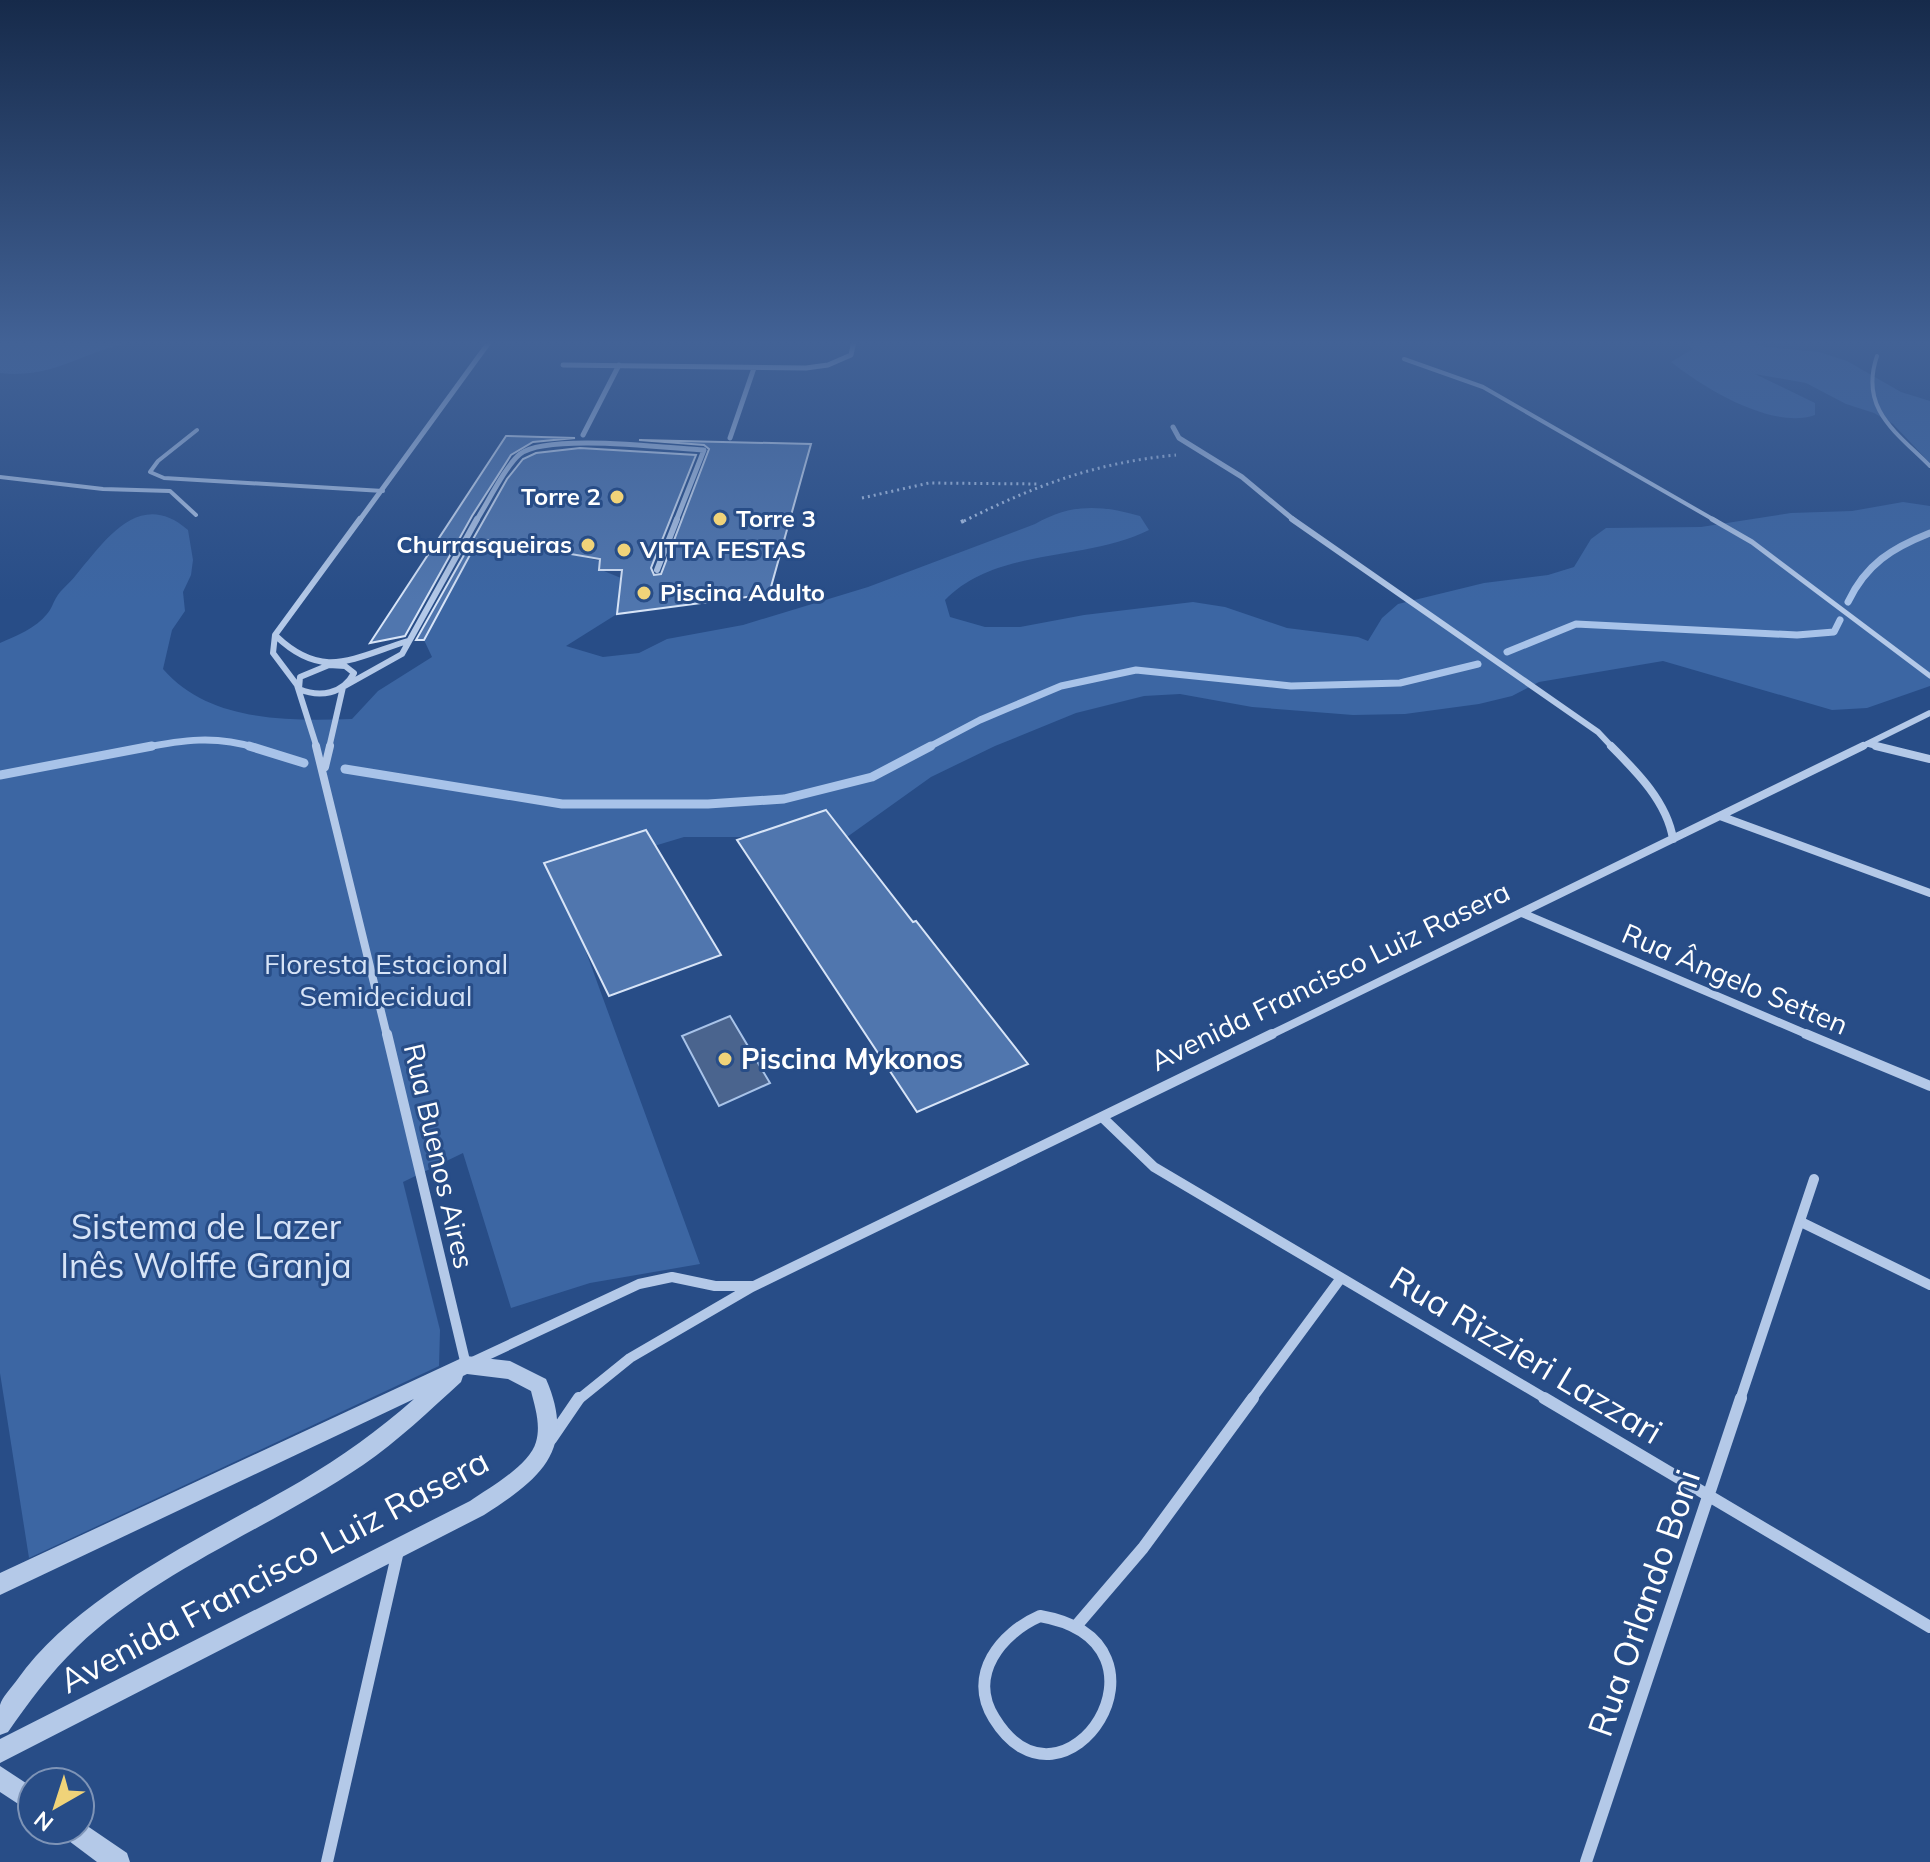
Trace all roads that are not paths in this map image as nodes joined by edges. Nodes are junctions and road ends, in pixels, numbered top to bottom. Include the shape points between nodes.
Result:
1 (428, 428) edge
2 (587, 428) edge
3 (733, 428) edge
4 (1173, 428) edge
5 (1556, 428) edge
6 (1893, 428) edge
7 (197, 430) dead end
8 (583, 435) dead end
9 (730, 438) dead end
10 (1930, 466) edge
11 (0, 477) edge
12 (383, 491) junction
13 (196, 515) dead end
14 (657, 570) dead end
15 (275, 635) junction
16 (408, 641) junction
17 (329, 665) junction
18 (1930, 676) edge
19 (297, 685) junction
20 (343, 687) junction
21 (1930, 713) edge
22 (1867, 744) junction
23 (1930, 759) edge
24 (324, 770) junction
25 (1720, 816) junction
26 (1673, 839) junction
27 (1930, 893) edge
28 (1522, 913) junction
29 (1930, 1086) edge
30 (1103, 1118) junction
31 (1814, 1179) dead end
32 (1801, 1222) junction
33 (1341, 1278) junction
34 (1930, 1285) edge
35 (752, 1287) junction
36 (466, 1365) junction
37 (544, 1450) junction
38 (1709, 1496) junction
39 (399, 1546) junction
40 (0, 1584) edge
41 (1077, 1625) junction
42 (1930, 1627) edge
43 (0, 1724) edge
44 (0, 1751) edge
45 (96, 1846) edge
46 (118, 1862) edge
47 (327, 1862) edge
48 (1586, 1862) edge

1 - 12 street
2 - 8 street
3 - 9 street
4 - 26 street via 1179,438 1598,732 1639,775 1670,819
5 - 18 lane via 1752,542
6 - 10 lane
7 - 12 lane via 150,472 164,478
11 - 13 lane via 170,491
12 - 15 street
14 - 16 street via 704,450 541,446 520,454 510,465
15 - 17 street via 295,654
15 - 19 street, Rua Buenos Aires via 273,653
16 - 17 street
16 - 20 street via 402,654 384,667
17 - 19 street via 306,672
17 - 20 street via 354,673
19 - 20 street via 303,692 318,694
19 - 24 street, Rua Buenos Aires
20 - 24 street, Rua Buenos Aires
21 - 22 street, Avenida Francisco Luiz Rasera
22 - 23 street
22 - 25 street, Avenida Francisco Luiz Rasera
24 - 36 street, Rua Buenos Aires
25 - 26 street, Avenida Francisco Luiz Rasera
25 - 27 street
26 - 28 street, Avenida Francisco Luiz Rasera
28 - 29 street, Rua Ângelo Setten
28 - 30 street, Avenida Francisco Luiz Rasera
30 - 33 street, Rua Rizzieri Lazzari via 1154,1167
30 - 35 street, Avenida Francisco Luiz Rasera
31 - 32 street, Rua Orlando Boni
32 - 34 street
32 - 38 street, Rua Orlando Boni
33 - 38 street, Rua Rizzieri Lazzari
33 - 41 street via 1143,1548
35 - 36 street, Avenida Francisco Luiz Rasera via 672,1277 639,1284
35 - 37 street, Avenida Francisco Luiz Rasera via 630,1358 583,1393
36 - 37 street via 510,1370 539,1385 547,1419
36 - 40 street
36 - 43 street via 356,1458 132,1592 78,1631 15,1698
37 - 39 street, Avenida Francisco Luiz Rasera via 509,1487
38 - 42 street, Rua Rizzieri Lazzari
38 - 48 street, Rua Orlando Boni
39 - 44 street, Avenida Francisco Luiz Rasera
39 - 47 street
41 - 41 street via 1059,1617 1021,1621 993,1649 986,1691 992,1713 1022,1746 1043,1753 1065,1752 1084,1743 1099,1727 1111,1683 1094,1640
45 - 46 street

